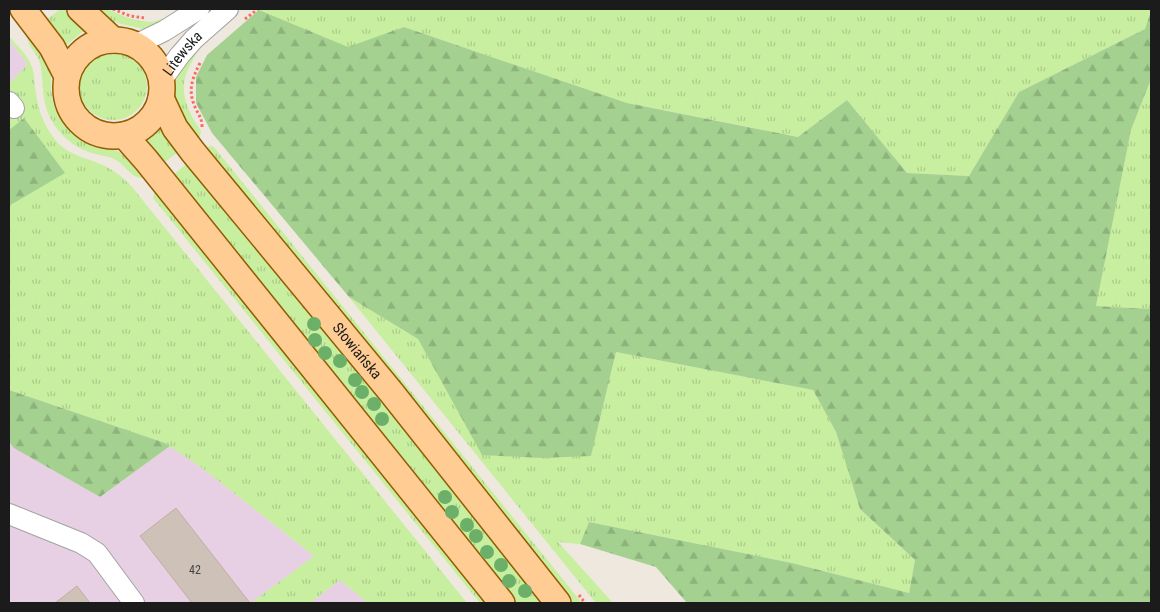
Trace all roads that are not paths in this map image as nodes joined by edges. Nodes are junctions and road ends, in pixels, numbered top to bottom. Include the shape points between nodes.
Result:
1 (23, 9) edge
2 (80, 9) edge
3 (199, 9) edge
4 (228, 9) edge
5 (124, 42) junction
6 (67, 76) junction
7 (161, 90) junction
8 (124, 135) junction
9 (9, 514) edge
10 (134, 603) edge
11 (502, 603) edge
12 (558, 603) edge

1 - 6 main road via 52,46
2 - 5 main road
3 - 5 street, Litewska via 164,31
4 - 7 street, Litewska via 180,55
5 - 6 main road via 101,42 89,47 72,64
5 - 7 main road via 145,51 153,60
6 - 8 main road via 68,105 79,122 104,136
7 - 8 main road via 158,108 148,122
7 - 12 main road, Słowiańska via 175,128 193,152
8 - 11 main road
9 - 10 street via 81,543 97,553

